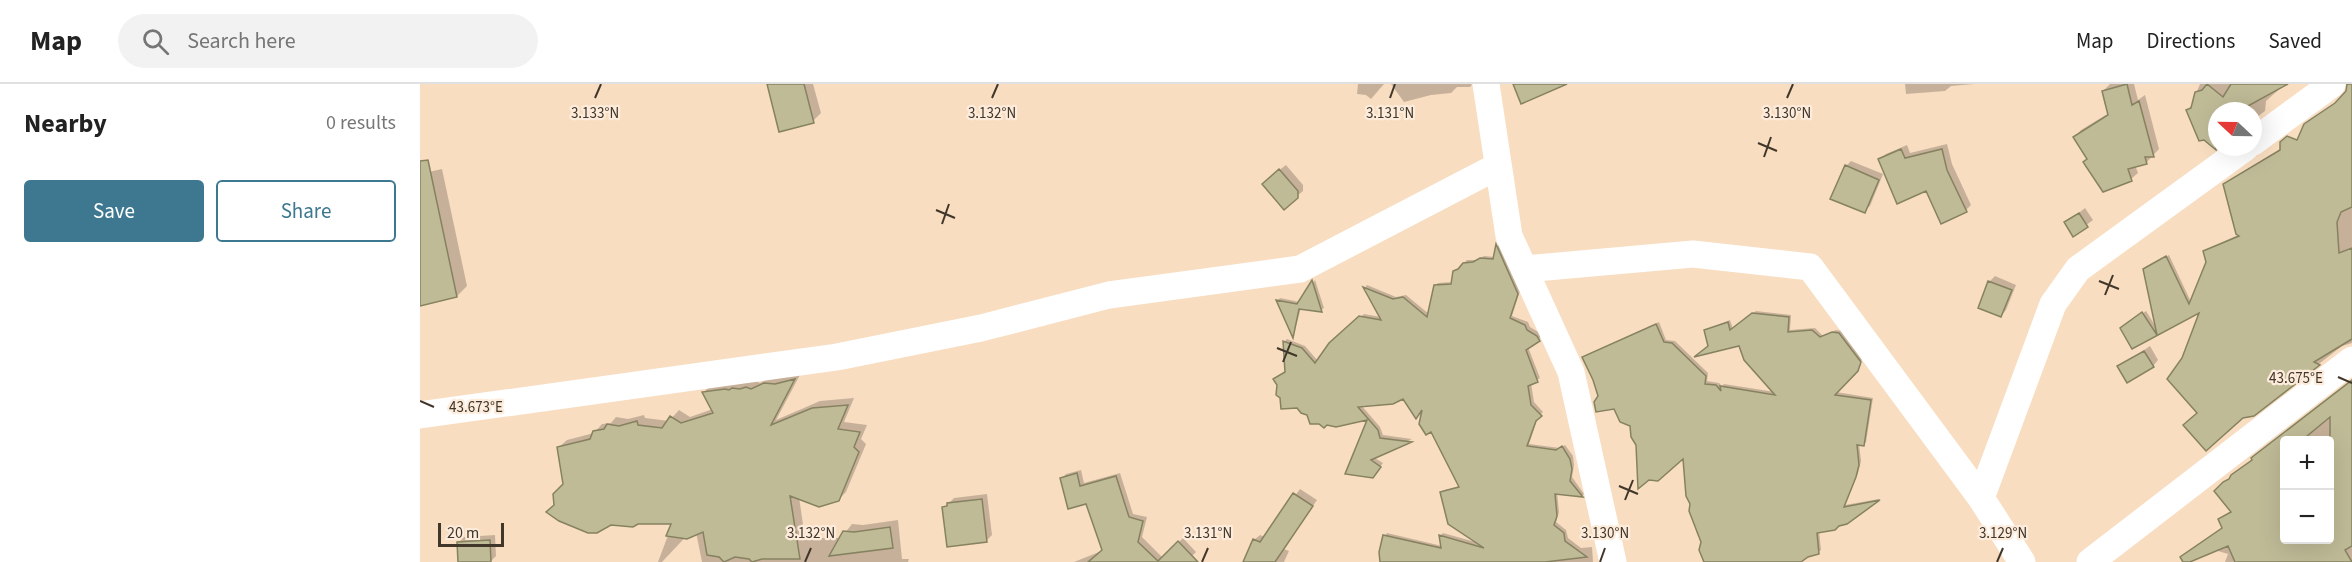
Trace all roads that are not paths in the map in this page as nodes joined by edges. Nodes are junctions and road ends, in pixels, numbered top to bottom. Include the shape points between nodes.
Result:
1 (1486, 84) edge
2 (2332, 84) edge
3 (2262, 135) edge
4 (2234, 156) edge
5 (1498, 166) junction
6 (1524, 269) junction
7 (2352, 360) edge
8 (420, 416) edge
9 (1980, 498) junction
10 (1613, 562) edge
11 (2022, 562) edge
12 (2090, 562) edge

1 - 5 street
2 - 3 street
4 - 9 street via 2078,269 2053,304
5 - 6 street via 1509,236
5 - 8 street via 1300,269 1109,295 981,328 837,357
6 - 9 street via 1693,254 1810,267
6 - 10 street via 1570,372
7 - 12 street
9 - 11 street

